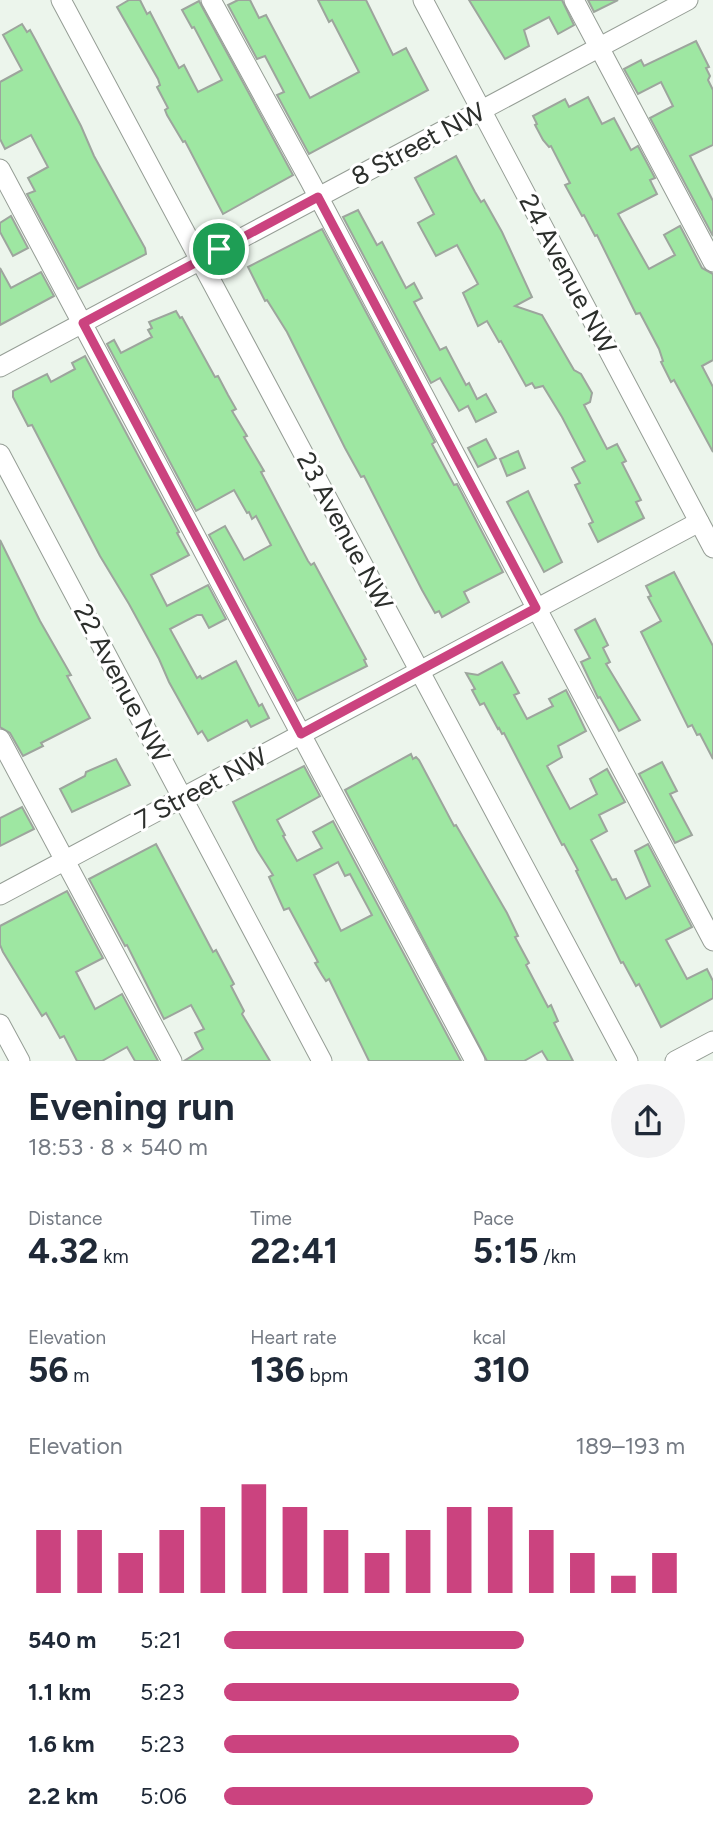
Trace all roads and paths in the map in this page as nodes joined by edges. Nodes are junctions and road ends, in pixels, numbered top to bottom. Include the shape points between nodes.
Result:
1 (61, 0) edge
2 (211, 0) edge
3 (423, 0) edge
4 (574, 0) edge
5 (688, 0) edge
6 (599, 47) junction
7 (481, 110) junction
8 (0, 169) edge
9 (318, 197) junction
10 (200, 260) junction
11 (713, 262) edge
12 (83, 323) junction
13 (0, 367) edge
14 (0, 454) edge
15 (699, 522) junction
16 (713, 548) edge
17 (536, 608) junction
18 (419, 670) junction
19 (301, 734) junction
20 (0, 739) edge
21 (184, 797) junction
22 (64, 860) junction
23 (0, 895) edge
24 (713, 941) edge
25 (0, 1024) edge
26 (713, 1041) edge
27 (20, 1061) edge
28 (172, 1061) edge
29 (322, 1061) edge
30 (475, 1061) edge
31 (628, 1061) edge
32 (675, 1061) edge

1 - 10 street, 23 Avenue NW
2 - 9 street
3 - 7 street, 24 Avenue NW
4 - 6 street
5 - 6 street, 8 Street NW
6 - 7 street, 8 Street NW
6 - 11 street
7 - 9 street, 8 Street NW
7 - 15 street, 24 Avenue NW
8 - 12 street
9 - 10 street, 8 Street NW
9 - 17 street
10 - 12 street, 8 Street NW
10 - 18 street, 23 Avenue NW
12 - 13 street, 8 Street NW
12 - 19 street
14 - 21 street, 22 Avenue NW
15 - 16 street, 24 Avenue NW
15 - 17 street, 7 Street NW
17 - 18 street, 7 Street NW
17 - 24 street
18 - 19 street, 7 Street NW
18 - 31 street, 23 Avenue NW
19 - 21 street, 7 Street NW
19 - 30 street
20 - 22 street
21 - 22 street, 7 Street NW
21 - 29 street, 22 Avenue NW
22 - 23 street, 7 Street NW
22 - 28 street
25 - 27 street
26 - 32 street

